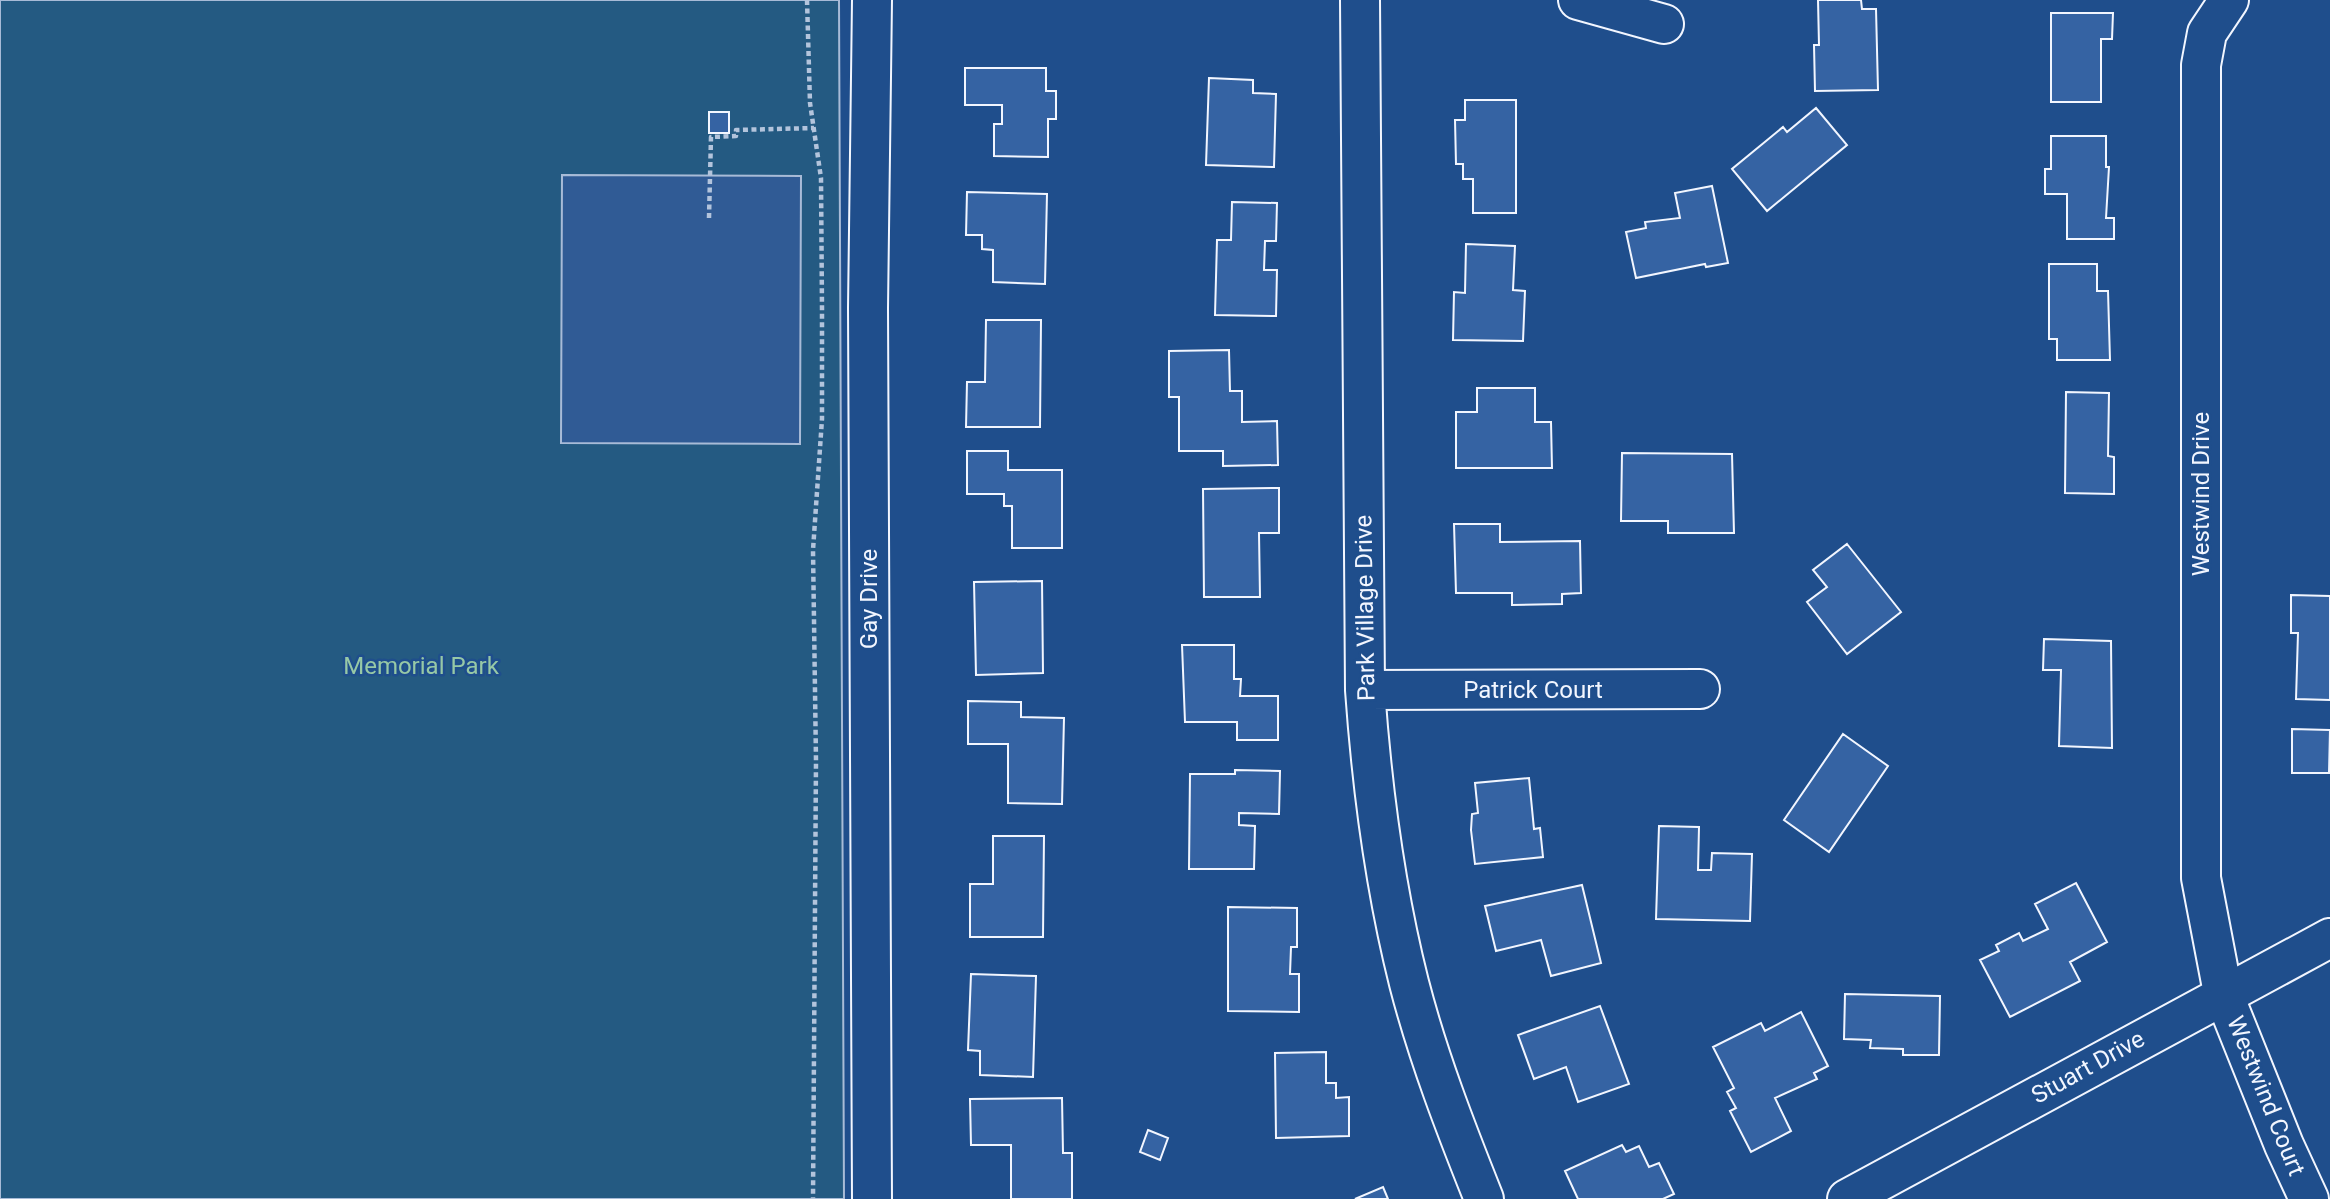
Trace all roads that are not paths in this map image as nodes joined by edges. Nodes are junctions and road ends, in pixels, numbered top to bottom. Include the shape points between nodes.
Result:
1 (872, 0) edge
2 (1360, 0) edge
3 (1578, 0) edge
4 (2230, 0) edge
5 (1664, 24) dead end
6 (1700, 689) dead end
7 (1365, 690) junction
8 (2330, 938) edge
9 (2224, 993) junction
10 (872, 1199) edge
11 (1484, 1199) edge
12 (1847, 1199) edge
13 (2309, 1199) edge

1 - 10 street, Gay Drive via 868,308
2 - 7 street, Park Village Drive
3 - 5 street
4 - 9 street, Westwind Drive via 2207,33 2201,65 2201,878
6 - 7 street, Patrick Court
7 - 11 street, Park Village Drive via 1383,854 1409,983 1452,1119
8 - 9 street, Stuart Drive
9 - 12 street, Stuart Drive
9 - 13 street, Westwind Court

